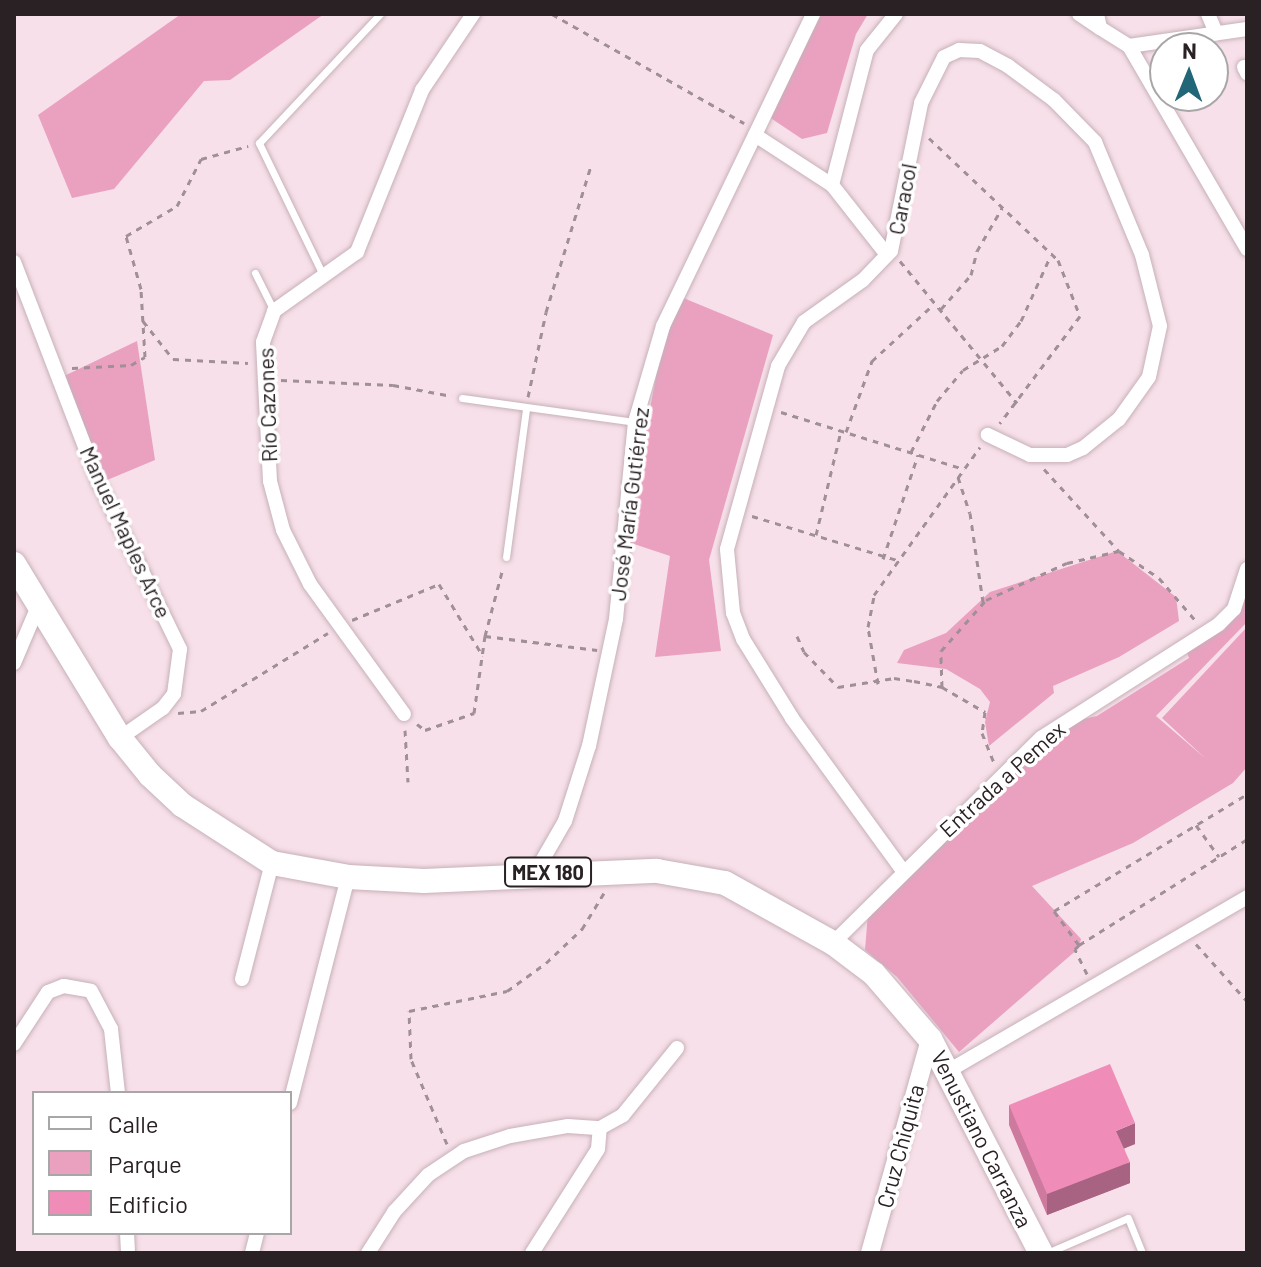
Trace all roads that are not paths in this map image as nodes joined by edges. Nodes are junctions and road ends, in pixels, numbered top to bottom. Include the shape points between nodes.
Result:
1 (380, 14) edge
2 (473, 14) edge
3 (813, 14) edge
4 (896, 14) edge
5 (1079, 14) edge
6 (1098, 21) edge
7 (1247, 29) edge
8 (1224, 32) edge
9 (1149, 43) edge
10 (1129, 46) junction
11 (756, 133) junction
12 (832, 185) junction
13 (1247, 249) edge
14 (889, 253) junction
15 (14, 262) edge
16 (255, 273) dead end
17 (325, 279) junction
18 (274, 311) junction
19 (462, 398) road end
20 (526, 409) junction
21 (635, 422) junction
22 (988, 435) road end
23 (506, 557) road end
24 (14, 564) edge
25 (1247, 569) edge
26 (39, 604) junction
27 (14, 663) edge
28 (404, 714) road end
29 (120, 738) junction
30 (272, 863) junction
31 (903, 871) junction
32 (535, 873) junction
33 (348, 877) junction
34 (1247, 897) edge
35 (833, 943) junction
36 (242, 979) dead end
37 (930, 1039) junction
38 (14, 1044) edge
39 (677, 1048) dead end
40 (950, 1070) junction
41 (118, 1091) edge
42 (292, 1095) edge
43 (600, 1128) junction
44 (368, 1253) edge
45 (532, 1253) edge
46 (870, 1253) edge
47 (1041, 1253) edge
48 (1047, 1253) edge
49 (1142, 1253) edge

1 - 17 lane via 259,143
2 - 17 street via 422,90 357,252
3 - 11 street, José María Gutiérrez
4 - 12 street via 867,50
5 - 6 street
6 - 10 street
7 - 8 street
9 - 10 street
10 - 13 street
11 - 12 street
11 - 21 street, José María Gutiérrez via 680,285
12 - 14 street
14 - 22 street, Caracol via 915,123 944,57 959,50 980,51 1008,66 1054,100 1095,142 1142,255 1160,326 1149,377 1099,437 1067,455 1030,455
14 - 31 street, Caracol via 804,322 778,366 727,549 733,613 743,639 792,718
15 - 29 street, Manuel Maples Arce via 99,483 180,649 174,694
16 - 18 lane
17 - 18 street
18 - 28 street, Río Cazones via 266,324 264,372 270,481 283,530 339,626 366,655
19 - 20 lane
20 - 21 lane
20 - 23 lane
21 - 32 street, José María Gutiérrez via 609,652 589,746 565,821
24 - 26 main road, Venustiano Carranza / MEX 180
25 - 31 street, Entrada a Pemex via 1234,609 1207,634 1087,706 999,777
26 - 27 street
26 - 29 main road, Venustiano Carranza / MEX 180
29 - 30 main road, Venustiano Carranza / MEX 180 via 182,805
30 - 33 main road, Venustiano Carranza / MEX 180
30 - 36 street
31 - 35 street, Entrada a Pemex
32 - 33 main road, Venustiano Carranza / MEX 180 via 424,881
32 - 35 main road, Venustiano Carranza / MEX 180 via 623,868 725,883
33 - 42 street
34 - 40 street
35 - 37 main road, Venustiano Carranza / MEX 180 via 874,974
37 - 40 main road, Venustiano Carranza / MEX 180
37 - 46 street, Cruz Chiquita
38 - 41 street via 48,992 64,986 91,991 111,1029
39 - 43 street via 623,1115
40 - 47 main road, Venustiano Carranza / MEX 180
43 - 44 street via 588,1123 510,1136 453,1159 428,1175 394,1212
43 - 45 street via 598,1149
48 - 49 lane via 1128,1218

